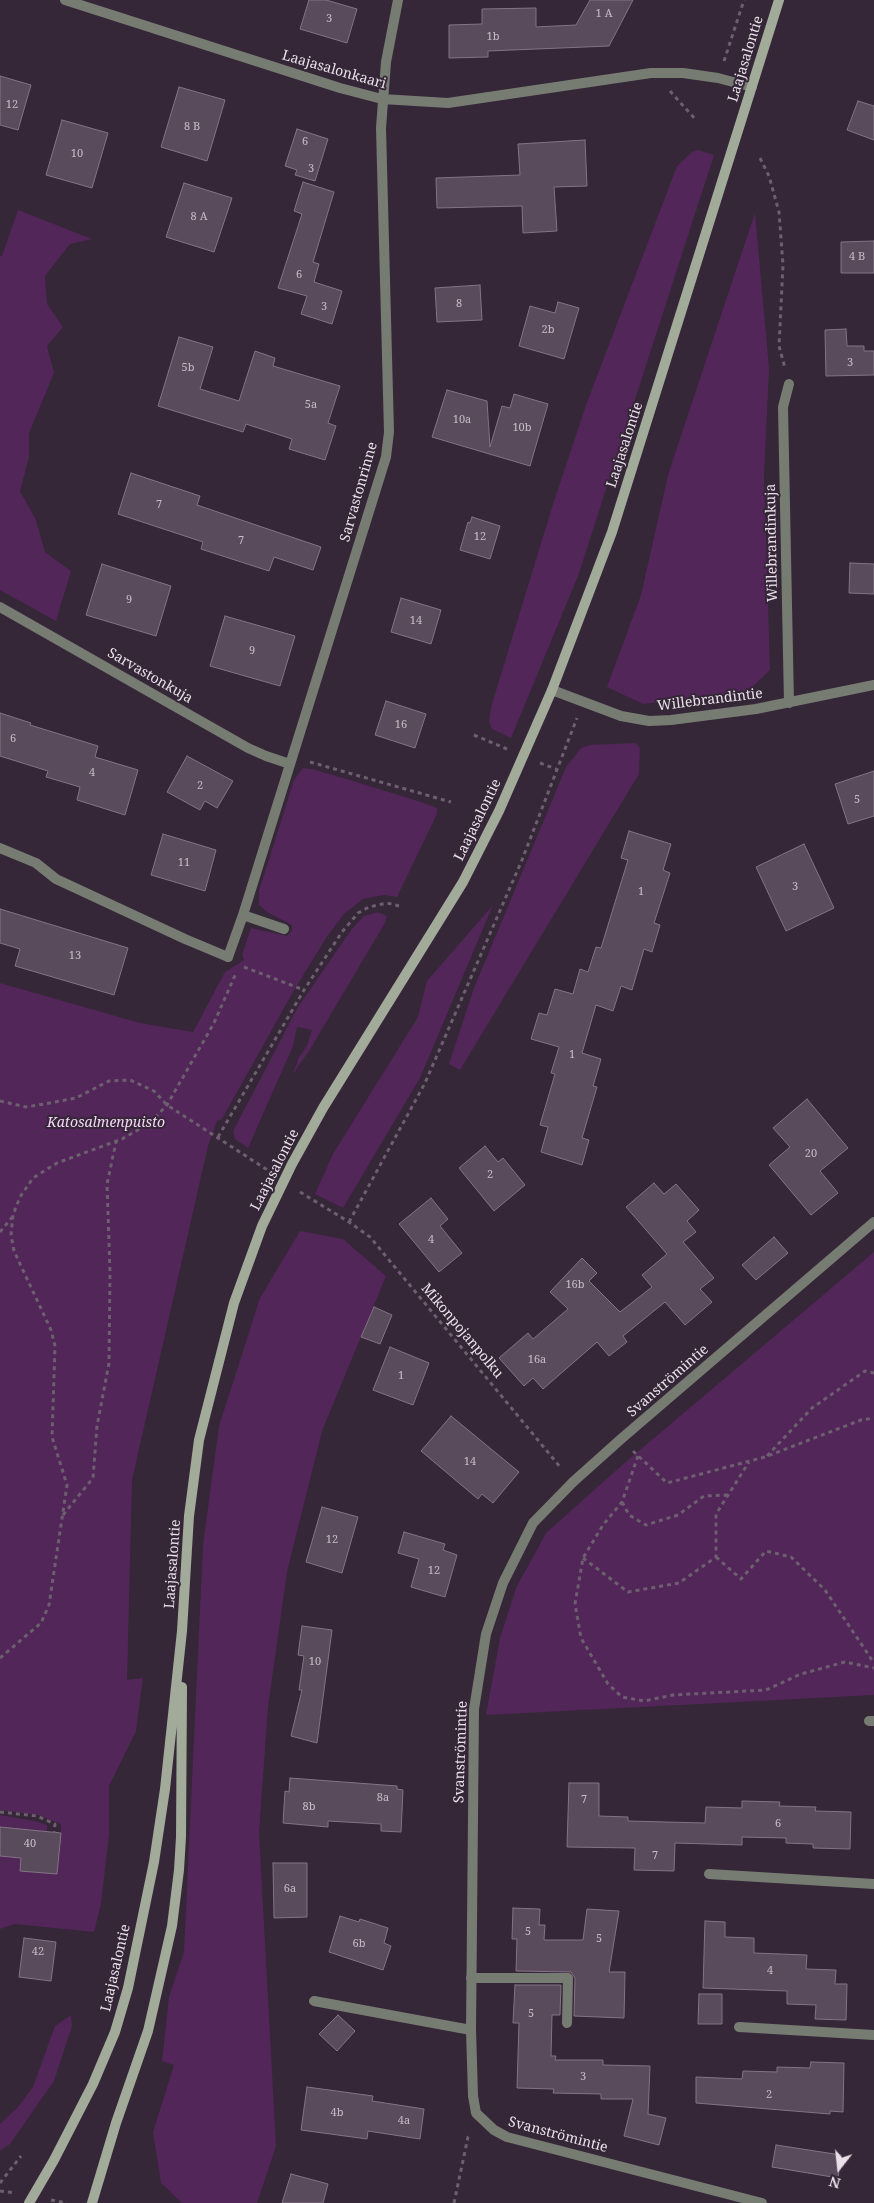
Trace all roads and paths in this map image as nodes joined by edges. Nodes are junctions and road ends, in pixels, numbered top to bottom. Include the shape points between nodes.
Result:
1 (65, 0) edge
2 (398, 0) edge
3 (744, 0) edge
4 (779, 0) edge
5 (724, 59) dead end
6 (651, 73) junction
7 (752, 87) junction
8 (382, 100) junction
9 (696, 120) dead end
10 (760, 158) dead end
11 (788, 384) joint
12 (0, 607) edge
13 (874, 685) edge
14 (552, 690) junction
15 (582, 702) junction
16 (789, 702) junction
17 (290, 764) junction
18 (452, 802) dead end
19 (0, 848) edge
20 (399, 906) dead end
21 (243, 916) junction
22 (284, 929) dead end
23 (304, 990) junction
24 (0, 1101) edge
25 (167, 1105) junction
26 (218, 1137) junction
27 (116, 1141) junction
28 (238, 1151) dead end
29 (322, 1207) dead end
30 (13, 1215) junction
31 (349, 1222) junction
32 (874, 1222) edge
33 (0, 1232) edge
34 (874, 1373) edge
35 (874, 1418) edge
36 (765, 1457) junction
37 (749, 1462) junction
38 (573, 1482) junction
39 (728, 1495) junction
40 (622, 1502) junction
41 (62, 1515) junction
42 (716, 1557) junction
43 (583, 1558) junction
44 (182, 1631) junction
45 (0, 1658) edge
46 (874, 1663) edge
47 (874, 1668) edge
48 (0, 1812) edge
49 (54, 1832) dead end
50 (709, 1874) dead end
51 (874, 1884) edge
52 (472, 1978) junction
53 (314, 2001) dead end
54 (568, 2022) dead end
55 (739, 2027) dead end
56 (471, 2030) junction
57 (874, 2035) edge
58 (482, 2122) junction
59 (21, 2156) dead end
60 (0, 2183) edge
61 (28, 2203) edge
62 (92, 2203) edge
63 (454, 2203) edge
64 (762, 2203) edge

1 - 8 street, Laajasalonkaari
2 - 8 street, Sarvastonrinne
3 - 5 path
4 - 7 main road, Laajasalontie
6 - 7 street, Laajasalonkaari via 700,75
6 - 8 street, Laajasalonkaari via 448,103
6 - 9 path
7 - 14 main road, Laajasalontie via 612,532
8 - 17 street, Sarvastonrinne via 390,432 386,457
10 - 11 path via 769,176 779,212 782,265 779,346
11 - 16 street, Willebrandinkuja via 783,407
12 - 17 street, Sarvastonkuja via 248,748
13 - 16 street, Willebrandintie
14 - 15 street, Willebrandintie
14 - 44 main road, Laajasalontie via 499,811 463,882 323,1108 262,1226 234,1303 199,1440 189,1516
15 - 16 street, Willebrandintie via 621,716 649,721
15 - 31 path via 522,860 425,1083
17 - 18 path via 305,761
17 - 21 street, Sarvastonrinne
19 - 21 street, Sarvastonrinne via 36,863 56,879 228,957
20 - 23 path via 387,903 358,913
21 - 22 street
23 - 25 path via 240,965 214,1023
23 - 26 path
24 - 25 path via 26,1107 44,1104 76,1098 109,1081 123,1078 154,1091
25 - 26 path
25 - 27 path via 150,1123
26 - 28 path
27 - 30 path via 58,1163 33,1178
27 - 41 path via 107,1184 110,1363 97,1426 93,1478
29 - 31 path, Mikonpojanpolku
30 - 33 path
30 - 41 path via 11,1235 14,1252 51,1330 55,1346 52,1436 67,1485
31 - 38 path, Mikonpojanpolku via 370,1238
32 - 38 street, Svanströmintie
34 - 36 path via 865,1371 812,1408
35 - 36 path
36 - 37 path
37 - 39 path
37 - 40 path via 667,1483 638,1456
38 - 52 street, Svanströmintie via 533,1523 503,1583 486,1634 474,1709
39 - 40 path via 704,1496 678,1515 646,1525 629,1515
39 - 42 path via 716,1514
40 - 43 path
41 - 45 path via 49,1605 40,1623
42 - 43 path via 679,1583 628,1592
42 - 46 path via 741,1579 766,1551 791,1557 825,1590
43 - 47 path via 575,1604 582,1638 608,1684 622,1697 644,1701 673,1695 766,1690 801,1674 844,1662
44 - 61 main road, Laajasalontie via 154,1862 128,1988 115,2032 93,2084
44 - 62 main road, Laajasalontie via 181,1837 172,1926 148,2031
48 - 49 path via 37,1816 55,1824
50 - 51 street
52 - 54 street via 568,1978
52 - 56 street, Svanströmintie
53 - 56 street
55 - 57 street
56 - 58 street, Svanströmintie via 473,2096 476,2114
58 - 63 path via 468,2137
58 - 64 street, Svanströmintie via 507,2137
59 - 60 path

